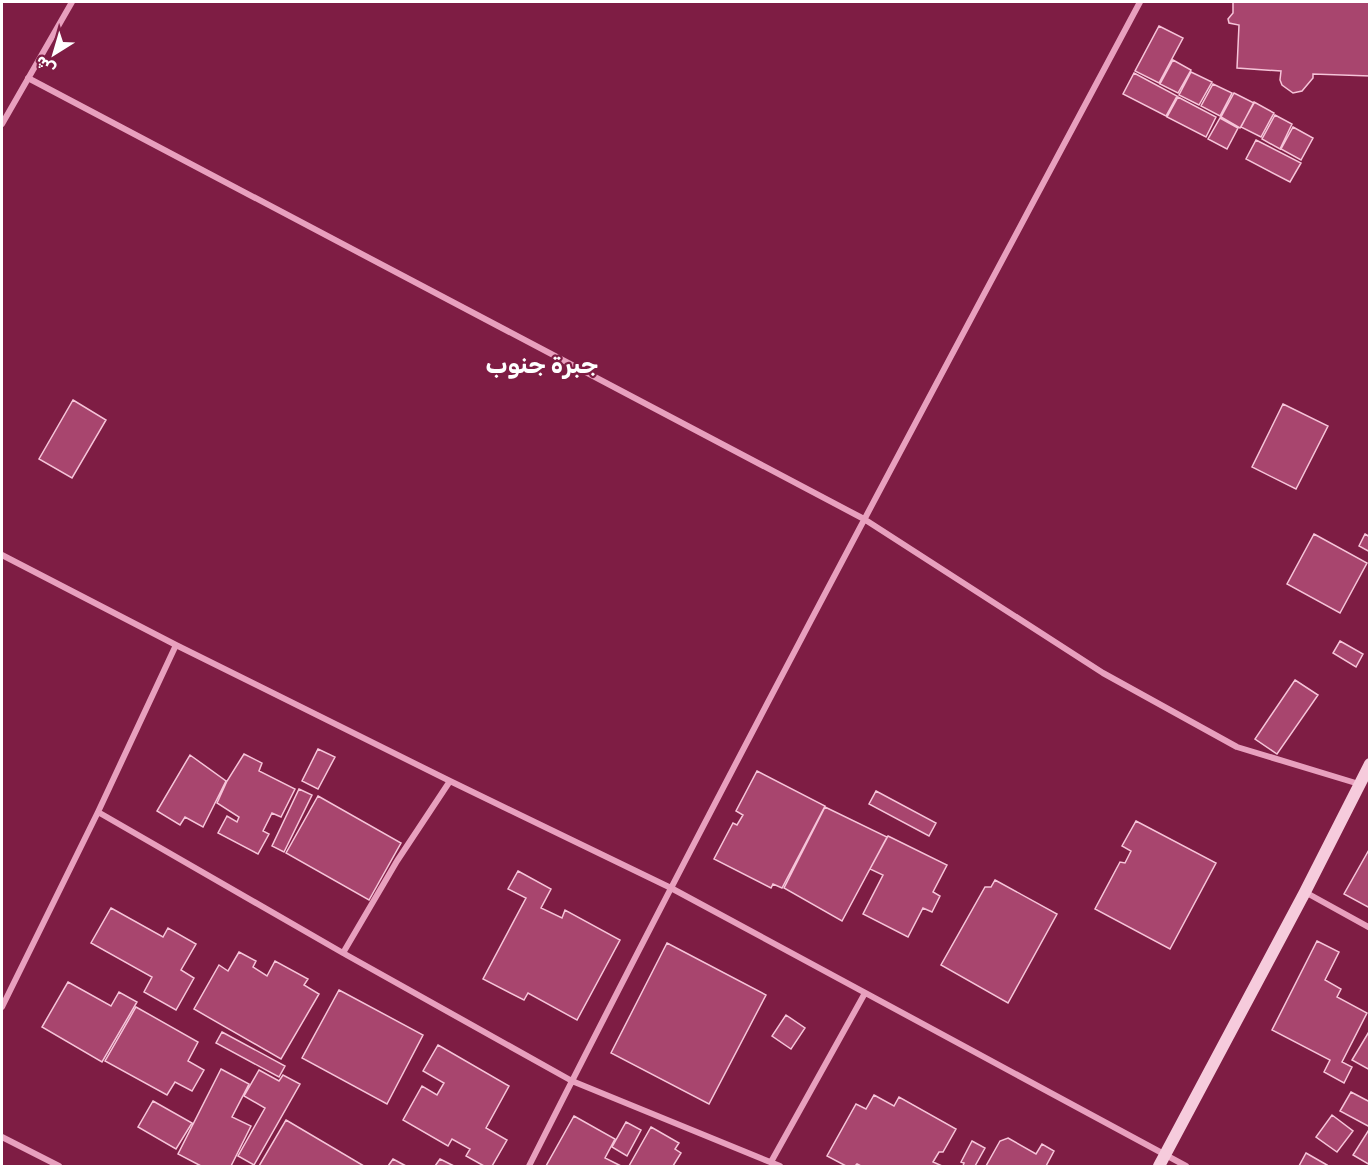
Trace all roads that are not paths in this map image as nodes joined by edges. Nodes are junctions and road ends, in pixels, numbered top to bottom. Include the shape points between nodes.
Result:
1 (72, 2) edge
2 (1140, 2) edge
3 (28, 78) junction
4 (2, 123) edge
5 (864, 519) junction
6 (2, 555) edge
7 (176, 645) junction
8 (1370, 764) edge
9 (450, 781) junction
10 (1359, 784) junction
11 (98, 812) junction
12 (671, 888) junction
13 (1305, 892) junction
14 (1370, 928) edge
15 (344, 952) junction
16 (864, 993) junction
17 (2, 1006) edge
18 (572, 1081) junction
19 (2, 1137) edge
20 (1162, 1161) edge
21 (771, 1162) junction
22 (59, 1167) edge
23 (529, 1167) edge
24 (780, 1167) edge
25 (1186, 1167) edge

1 - 3 street
2 - 5 street
3 - 4 street
3 - 5 street
5 - 10 street via 1103,673 1237,747
5 - 12 street
6 - 7 street
7 - 9 street
7 - 11 street
8 - 10 street
9 - 12 street
9 - 15 street
10 - 13 street
11 - 15 street
11 - 17 street
12 - 16 street
12 - 18 street
13 - 14 street
13 - 20 street
15 - 18 street
16 - 20 street
16 - 21 street
18 - 21 street
18 - 23 street
19 - 22 street
20 - 25 street
21 - 24 street

